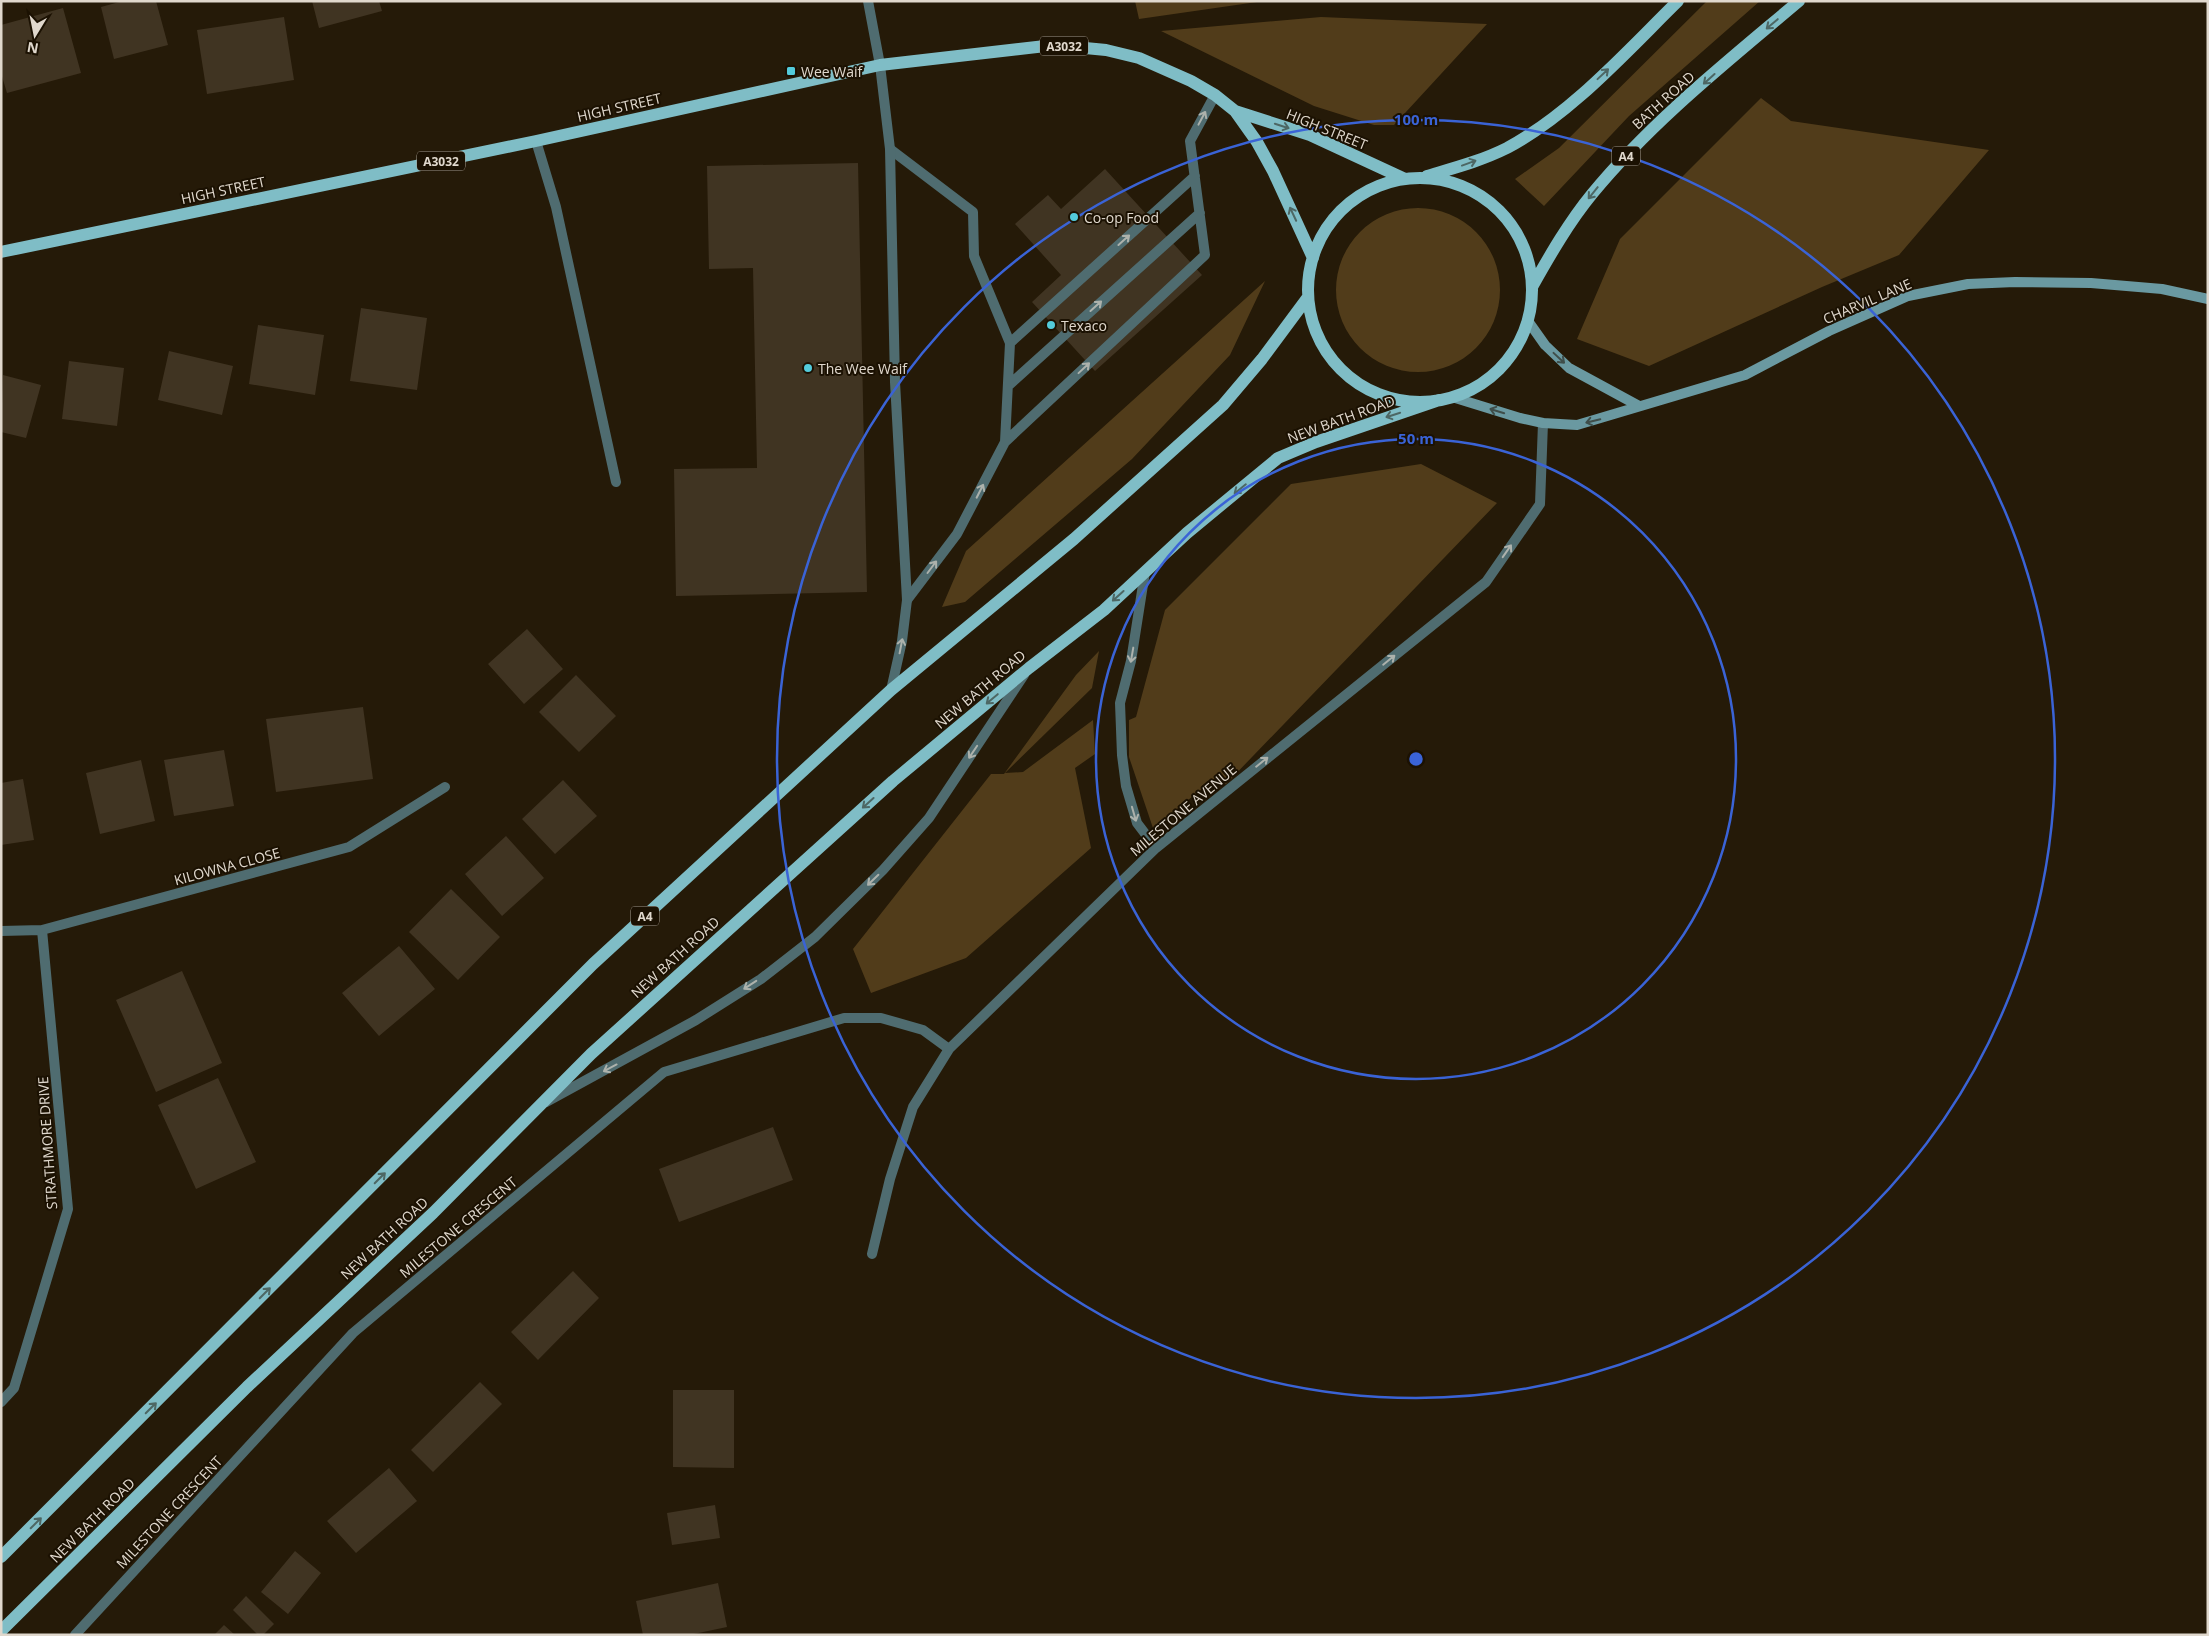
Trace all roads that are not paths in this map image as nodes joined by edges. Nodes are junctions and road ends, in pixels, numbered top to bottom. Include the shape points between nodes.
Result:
1 (868, 1) edge
2 (1678, 1) edge
3 (1799, 1) edge
4 (880, 65) junction
5 (1214, 95) junction
6 (1235, 111) junction
7 (536, 141) junction
8 (890, 150) junction
9 (1195, 176) junction
10 (1423, 178) junction
11 (1405, 179) junction
12 (1200, 213) junction
13 (1, 252) edge
14 (1313, 258) junction
15 (1532, 286) junction
16 (1308, 297) junction
17 (2208, 300) edge
18 (1528, 321) junction
19 (1010, 343) junction
20 (1008, 386) junction
21 (1452, 397) junction
22 (1439, 400) junction
23 (1639, 406) junction
24 (1543, 423) junction
25 (1005, 442) junction
26 (616, 482) dead end
27 (1145, 572) junction
28 (907, 600) junction
29 (1029, 668) junction
30 (891, 690) junction
31 (445, 787) dead end
32 (1156, 848) junction
33 (42, 930) junction
34 (1, 931) edge
35 (949, 1049) junction
36 (539, 1106) junction
37 (872, 1254) dead end
38 (1, 1402) edge
39 (1, 1557) edge
40 (1, 1631) edge
41 (75, 1635) edge

1 - 4 street
10 -> 2 main road, BATH ROAD / A4 via 1469,164 1535,131 1561,112
3 -> 15 main road, BATH ROAD / A4 via 1646,136 1592,194
4 - 5 main road, HIGH STREET / A3032 via 1054,45 1106,50 1139,58
4 - 7 main road, HIGH STREET / A3032
4 - 8 street
5 - 6 main road, HIGH STREET / A3032
9 -> 5 street via 1190,141
6 -> 11 main road, HIGH STREET / A3032 via 1310,135
14 -> 6 main road, HIGH STREET / A3032 via 1273,171
7 - 13 main road, HIGH STREET / A3032
7 - 26 street via 556,207
8 - 19 street via 973,212 974,256
8 - 28 street via 895,382
9 - 12 street
19 -> 9 street
10 - 11 main road, BATH ROAD / A4
10 - 15 main road, BATH ROAD / A4 via 1447,181 1479,195 1495,207 1523,245
11 - 14 main road, BATH ROAD / A4 via 1376,187 1351,202 1330,222
20 -> 12 street
25 -> 12 street via 1205,255
14 - 16 main road, BATH ROAD / A4
15 - 18 main road, BATH ROAD / A4
16 - 22 main road, BATH ROAD / A4 via 1323,345 1349,376 1395,399
16 - 30 main road, A4 via 1224,405 1074,539
17 - 23 main road, CHARVIL LANE via 2162,289 2091,283 1968,284 1908,296 1829,331 1745,375
18 - 21 main road, BATH ROAD / A4 via 1513,352 1496,372 1474,388
18 -> 23 main road via 1545,345 1569,368
19 - 20 street
20 - 25 street
21 - 22 main road, BATH ROAD / A4
24 -> 21 main road, CHARVIL LANE
22 -> 27 main road, NEW BATH ROAD / A4 via 1278,458
23 -> 24 main road, CHARVIL LANE via 1576,425
32 -> 24 street, MILESTONE AVENUE via 1486,582 1540,504
28 -> 25 street via 957,534
27 -> 29 main road, NEW BATH ROAD / A4 via 1104,610
27 -> 32 street via 1131,661 1120,703 1122,755 1126,786 1137,823
30 -> 28 street
29 -> 36 main road, NEW BATH ROAD / A4 via 893,781 760,899
29 -> 36 street via 929,818 883,870 814,937 761,979 696,1020
39 -> 30 main road, A4 via 593,964
31 - 33 street, KILOWNA CLOSE via 349,847
32 - 35 street, MILESTONE AVENUE
33 - 34 street, KILOWNA CLOSE
33 - 38 street, STRATHMORE DRIVE via 68,1209 14,1388
35 - 37 street, MILESTONE AVENUE via 913,1106 890,1179
35 - 41 street, MILESTONE CRESCENT via 923,1030 880,1018 844,1018 664,1072 353,1333
36 - 40 main road, NEW BATH ROAD / A4 via 433,1213 247,1387

